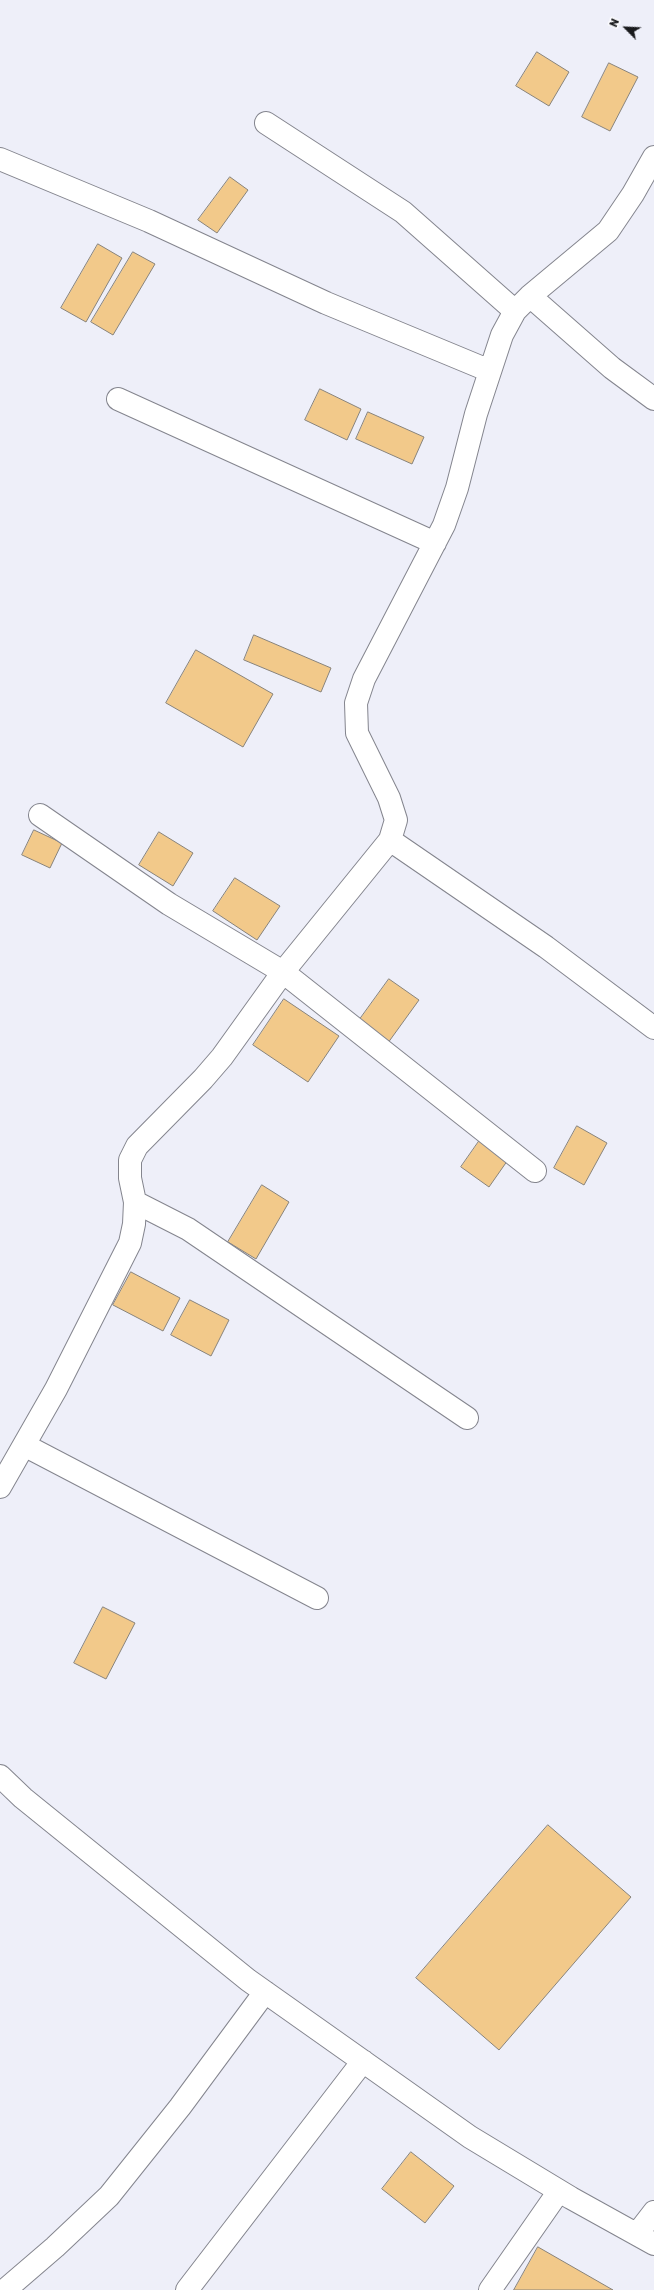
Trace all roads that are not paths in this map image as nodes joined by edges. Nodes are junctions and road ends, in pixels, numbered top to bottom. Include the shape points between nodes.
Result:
1 (266, 123) dead end
2 (654, 157) edge
3 (0, 159) edge
4 (522, 304) junction
5 (490, 372) junction
6 (118, 399) dead end
7 (654, 399) edge
8 (435, 543) junction
9 (40, 815) dead end
10 (390, 840) junction
11 (283, 972) junction
12 (654, 1028) edge
13 (535, 1171) dead end
14 (135, 1202) junction
15 (467, 1418) dead end
16 (24, 1444) junction
17 (0, 1487) edge
18 (317, 1598) dead end
19 (0, 1776) edge
20 (265, 1992) junction
21 (363, 2061) junction
22 (559, 2191) junction
23 (654, 2212) edge
24 (645, 2239) edge
25 (5, 2290) edge
26 (187, 2290) edge
27 (490, 2290) edge

1 - 4 street via 403,212
2 - 4 street via 634,194 608,231
3 - 5 street via 178,234 326,303
4 - 5 street via 502,335
4 - 7 street
5 - 8 street via 457,488
6 - 8 street
8 - 10 street via 364,679 356,703 357,733 389,798 396,820
9 - 11 street via 169,904
10 - 11 street
10 - 12 street via 546,948
11 - 13 street
11 - 14 street via 222,1057 137,1146 130,1160 130,1178
14 - 15 street via 188,1230
14 - 16 street via 130,1243 56,1389
16 - 17 street
16 - 18 street
19 - 20 street via 29,1803
20 - 21 street
20 - 25 street via 180,2107 109,2196
21 - 22 street via 470,2137
21 - 26 street
22 - 24 street
22 - 27 street
23 - 24 street

